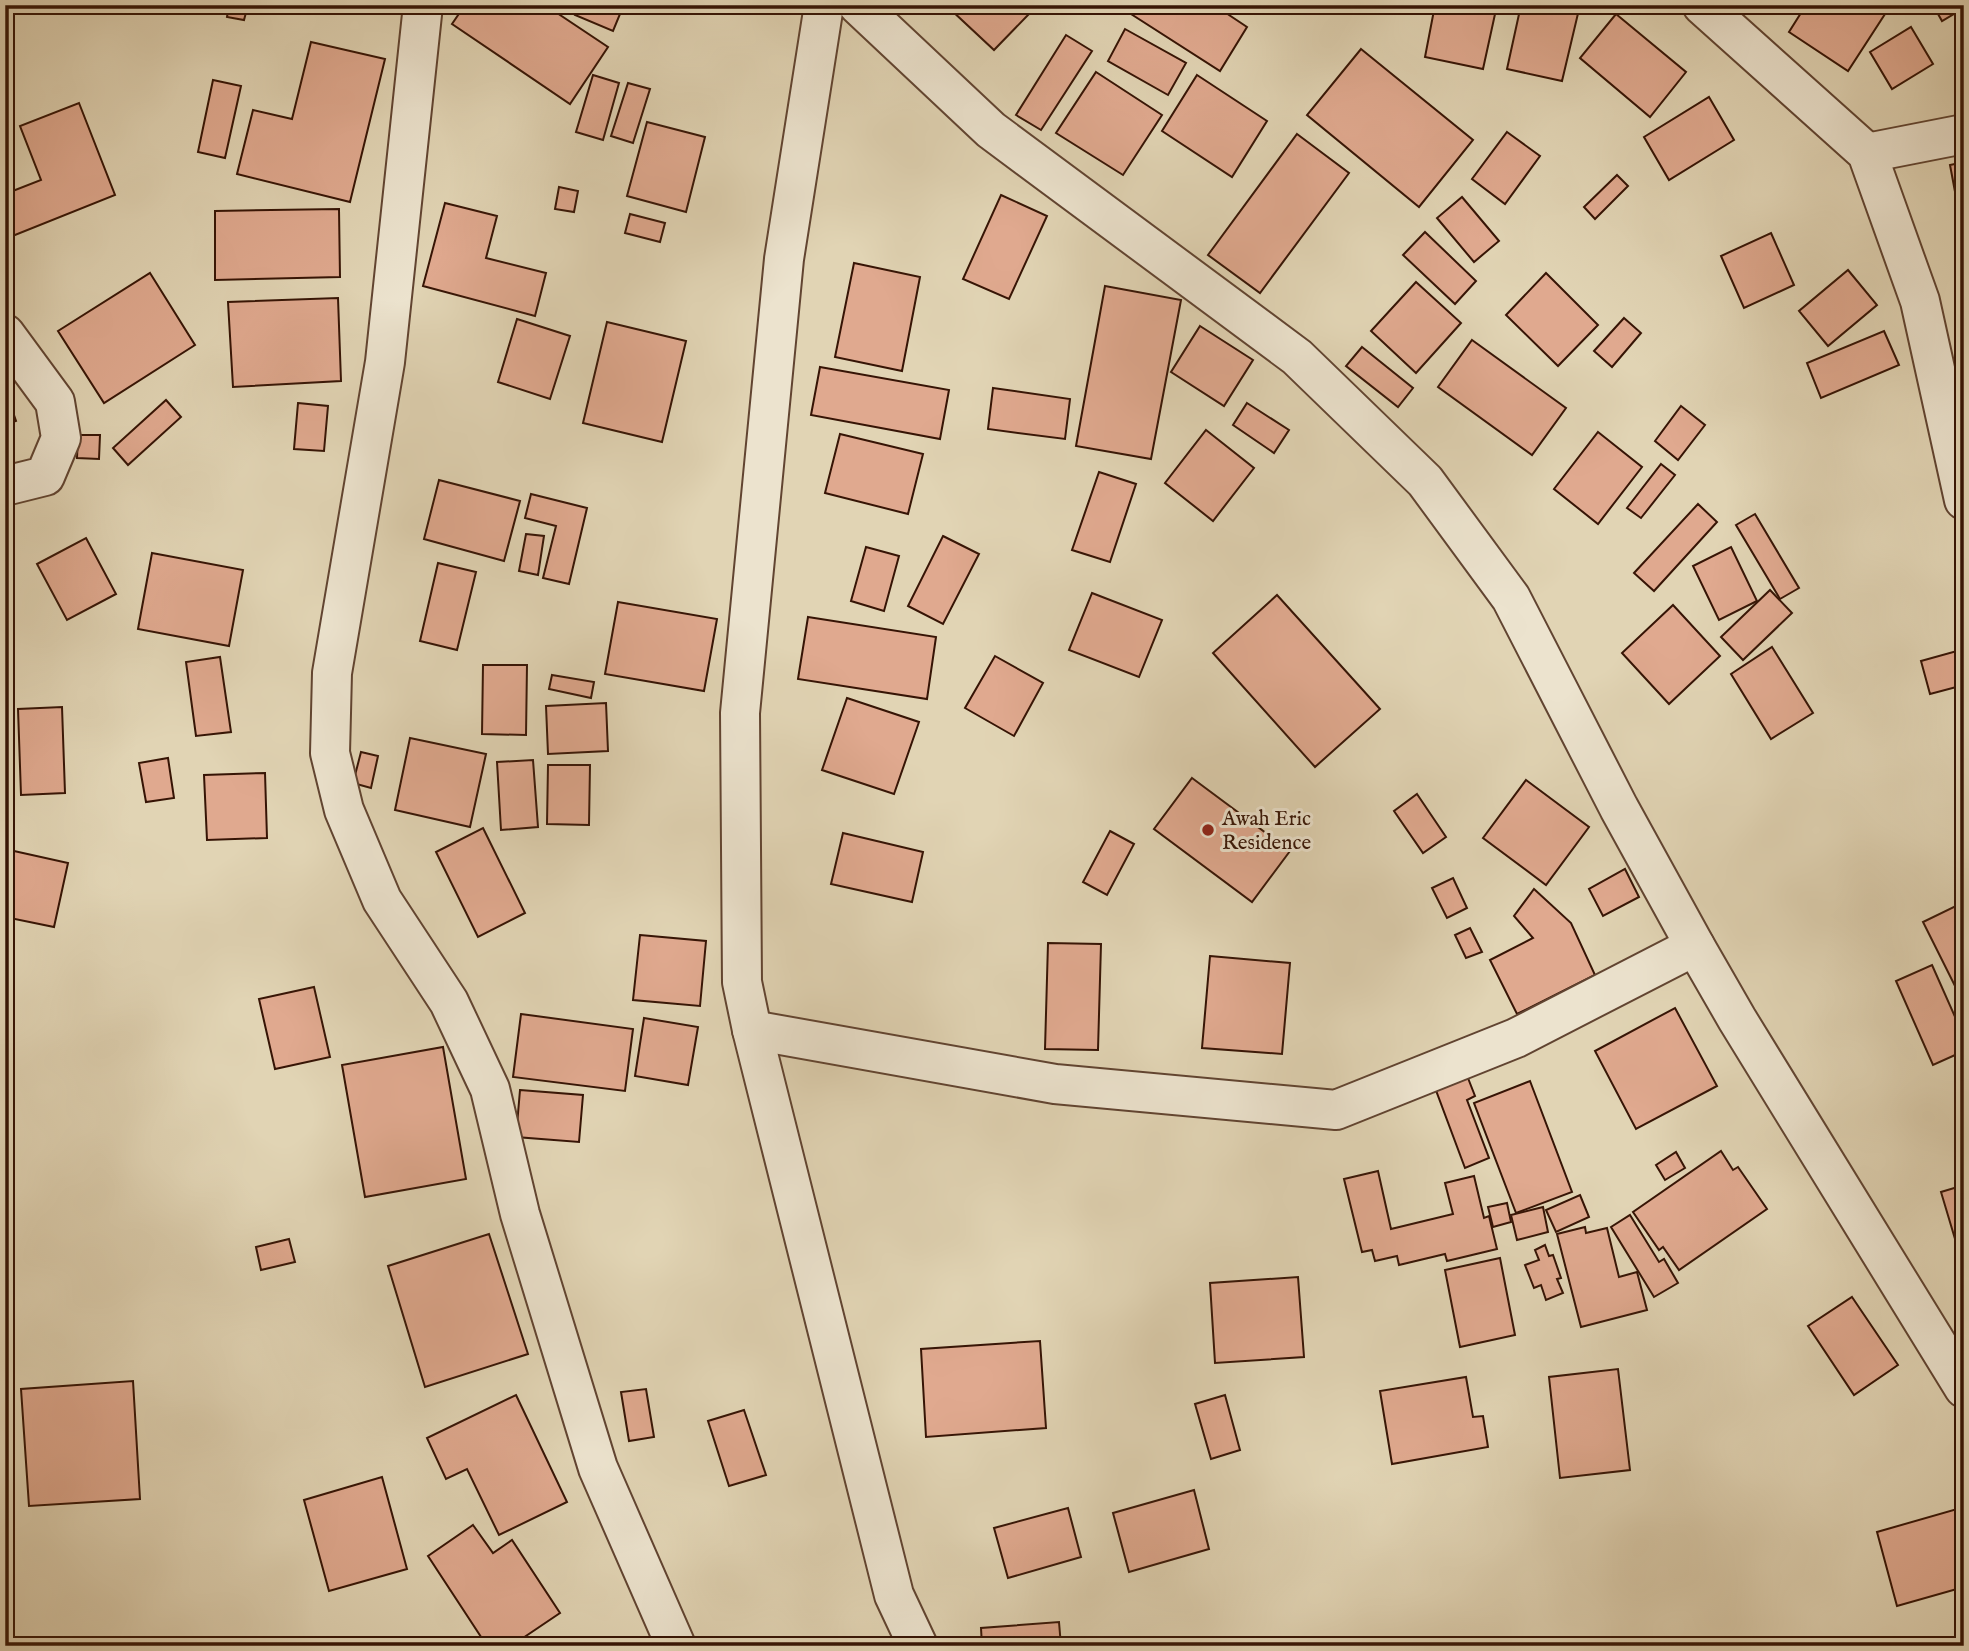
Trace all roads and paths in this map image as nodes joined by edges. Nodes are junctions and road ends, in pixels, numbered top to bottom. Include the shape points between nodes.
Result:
1 (423, 5) edge
2 (824, 5) edge
3 (858, 5) edge
4 (1702, 5) edge
5 (1964, 134) edge
6 (1867, 153) junction
7 (5, 334) edge
8 (5, 486) edge
9 (1964, 500) edge
10 (1695, 946) junction
11 (752, 1030) junction
12 (1964, 1388) edge
13 (676, 1646) edge
14 (918, 1646) edge

1 - 13 street via 385,362 332,673 330,753 344,810 382,900 449,1002 491,1089 520,1214 598,1468
2 - 11 street via 783,259 740,713 742,982
3 - 10 street via 992,130 1297,357 1424,481 1511,598
4 - 6 street
5 - 6 street
6 - 9 street via 1920,301
7 - 8 street via 55,402 61,438 45,476
10 - 11 street via 1516,1038 1336,1110 1055,1084
10 - 12 street
11 - 14 street via 894,1595

